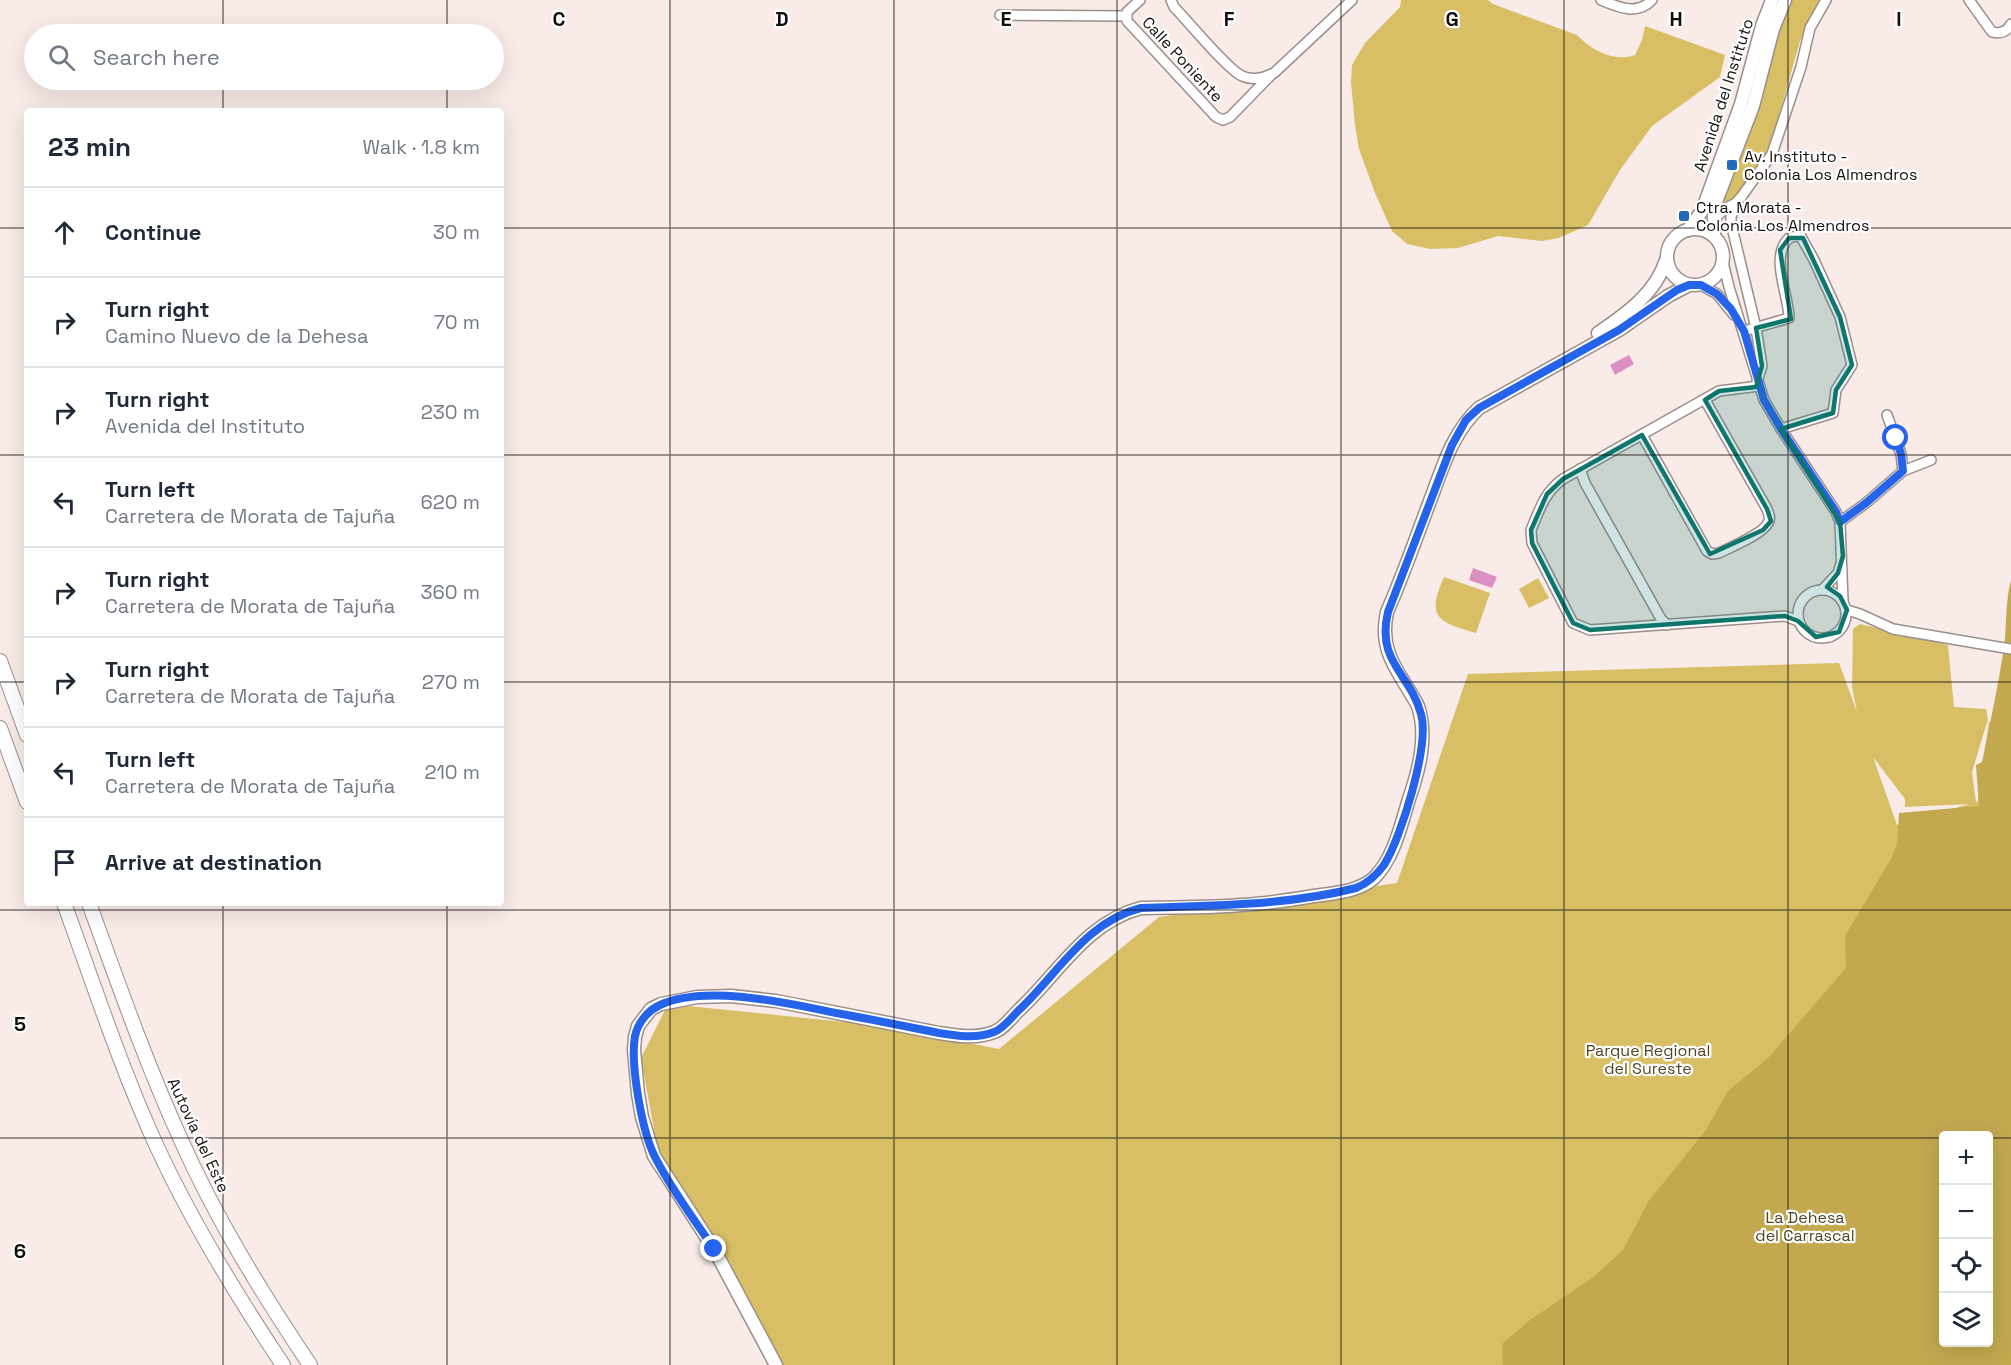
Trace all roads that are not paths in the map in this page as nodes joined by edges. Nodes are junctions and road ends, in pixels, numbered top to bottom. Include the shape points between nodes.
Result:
1 (1140, 0) edge
2 (1171, 0) edge
3 (1352, 0) edge
4 (1601, 0) edge
5 (1652, 0) edge
6 (1772, 0) edge
7 (1785, 0) edge
8 (1826, 0) edge
9 (1969, 0) edge
10 (1000, 15) dead end
11 (1126, 16) junction
12 (2011, 24) edge
13 (1274, 73) junction
14 (1736, 202) junction
15 (1714, 220) junction
16 (1688, 230) junction
17 (1714, 236) junction
18 (1666, 259) junction
19 (1723, 262) junction
20 (1695, 285) junction
21 (1756, 328) junction
22 (1744, 331) junction
23 (1555, 365) junction
24 (1758, 384) junction
25 (1705, 400) junction
26 (1887, 415) dead end
27 (1781, 429) junction
28 (1642, 435) junction
29 (1931, 460) dead end
30 (1580, 469) junction
31 (1903, 471) junction
32 (1840, 522) junction
33 (1843, 556) junction
34 (1823, 589) junction
35 (1845, 605) junction
36 (1798, 621) junction
37 (1667, 625) junction
38 (2011, 649) edge
39 (0, 661) edge
40 (24, 727) edge
41 (0, 728) edge
42 (24, 794) edge
43 (65, 906) edge
44 (89, 906) edge
45 (283, 1365) edge
46 (310, 1365) edge
47 (776, 1365) edge

1 - 11 street, Calle Poniente
2 - 13 street via 1236,73 1254,79
3 - 13 street
4 - 5 street via 1622,9
6 - 16 main road, Avenida del Instituto via 1741,104 1702,212
7 - 15 main road, Avenida del Instituto via 1773,29 1753,106 1714,207
8 - 14 street via 1810,28 1772,154
9 - 12 street via 1992,32 2004,32
10 - 11 street, Calle Poniente
11 - 13 street, Calle Poniente via 1216,117 1223,120
14 - 15 street
14 - 21 street via 1731,224
15 - 17 main road, Avenida del Instituto
16 - 17 main road
16 - 18 main road via 1673,239
17 - 19 main road via 1723,252
18 - 20 main road via 1674,277
18 - 23 main road via 1662,273 1648,293
19 - 20 main road via 1711,281
19 - 22 street
20 - 22 street via 1717,294
20 - 23 main road via 1668,296 1619,330
21 - 22 street
21 - 24 street via 1762,366
21 - 27 street via 1790,318 1780,250 1789,238 1800,235 1840,316 1852,365 1836,390 1833,413
22 - 24 street
23 - 47 main road via 1479,408 1466,420 1452,445 1388,612 1385,646 1418,706 1422,743 1411,793 1392,849 1380,871 1365,884 1344,891 1260,903 1129,911 1097,929 1004,1025 983,1035 939,1033 749,997 674,1000 651,1009 644,1017 635,1037 635,1058 650,1147 714,1249
24 - 25 street via 1719,392
24 - 27 street
25 - 28 street
25 - 28 street via 1767,509 1770,518 1763,530 1719,553 1707,551
26 - 31 street
27 - 32 street
28 - 30 street
29 - 31 street
30 - 37 street
30 - 37 street via 1554,484 1531,537 1573,623 1590,630
31 - 32 street
32 - 33 street
33 - 34 street via 1838,573
33 - 35 street
34 - 35 street via 1833,591
34 - 36 street via 1803,598
35 - 36 street via 1844,626 1833,636 1808,634
35 - 38 street via 1893,629
36 - 37 street via 1785,616
39 - 40 highway
41 - 42 highway
43 - 45 highway via 158,1149 205,1240
44 - 46 highway, Autovía del Este via 181,1142 227,1232

